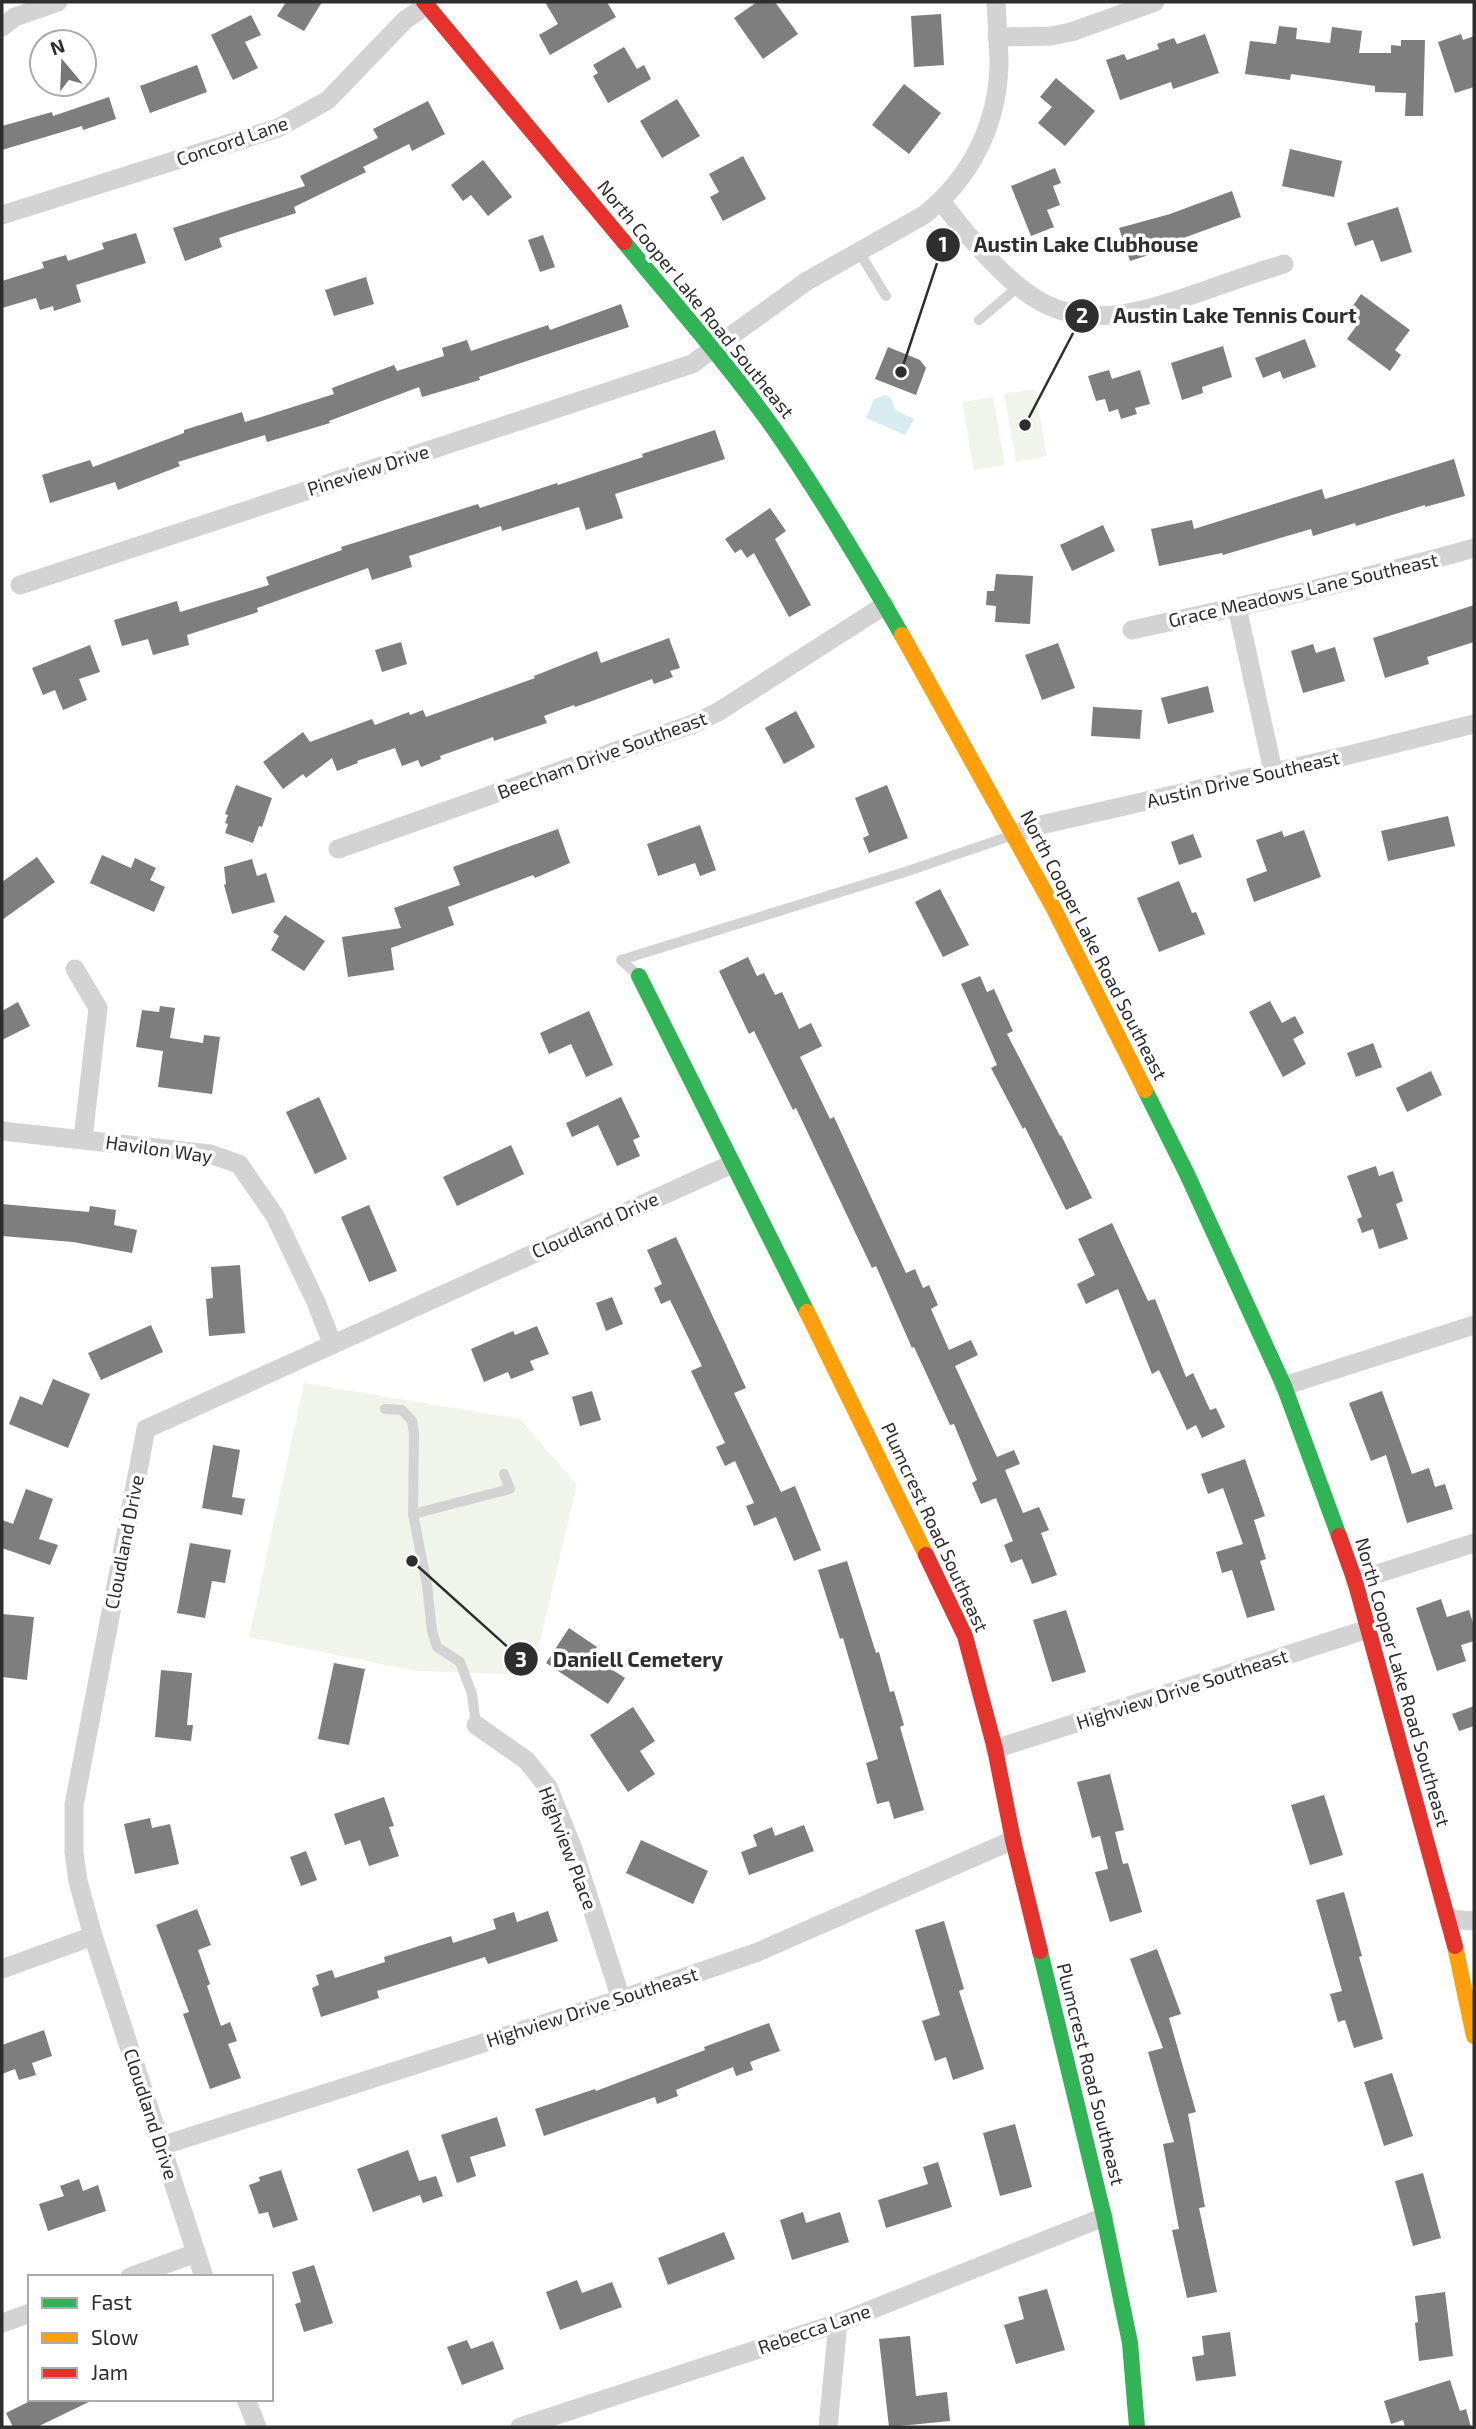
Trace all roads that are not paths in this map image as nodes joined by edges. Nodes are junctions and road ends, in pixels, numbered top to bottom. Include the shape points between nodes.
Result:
1 (58, 2) edge
2 (996, 2) edge
3 (1155, 2) edge
4 (426, 4) edge
5 (2, 27) edge
6 (998, 37) junction
7 (941, 201) junction
8 (2, 215) edge
9 (859, 252) junction
10 (1284, 264) dead end
11 (1018, 287) junction
12 (886, 296) dead end
13 (979, 320) dead end
14 (713, 349) junction
15 (1474, 548) edge
16 (20, 585) dead end
17 (885, 605) junction
18 (1237, 607) junction
19 (1132, 630) dead end
20 (1474, 724) edge
21 (1273, 771) junction
22 (1013, 835) junction
23 (338, 849) dead end
24 (75, 969) dead end
25 (639, 976) joint
26 (2, 1131) edge
27 (83, 1139) junction
28 (732, 1164) junction
29 (1474, 1325) edge
30 (332, 1343) junction
31 (1284, 1386) junction
32 (385, 1409) dead end
33 (505, 1474) dead end
34 (412, 1514) junction
35 (1474, 1543) edge
36 (1355, 1581) junction
37 (1368, 1629) junction
38 (476, 1725) joint
39 (995, 1749) junction
40 (1013, 1840) junction
41 (1449, 1919) junction
42 (1474, 1921) edge
43 (93, 1936) junction
44 (2, 1969) edge
45 (621, 1998) junction
46 (1474, 2036) edge
47 (161, 2146) junction
48 (1104, 2217) junction
49 (196, 2253) junction
50 (136, 2275) edge
51 (203, 2275) edge
52 (28, 2314) edge
53 (2, 2323) edge
54 (838, 2323) junction
55 (247, 2401) edge
56 (257, 2427) edge
57 (520, 2427) edge
58 (828, 2427) edge
59 (1137, 2427) edge

1 - 5 street via 15,17
2 - 6 street, Pineview Drive
3 - 6 street via 1071,32
4 - 8 street, Concord Lane via 328,100 278,128
4 - 14 street, North Cooper Lake Road Southeast
6 - 7 street, Pineview Drive via 996,96 987,132 974,159
7 - 9 street, Pineview Drive
7 - 11 street
9 - 12 lane
9 - 14 street, Pineview Drive via 807,281
10 - 11 street via 1121,316 1066,312
11 - 13 lane
14 - 16 street, Pineview Drive via 692,364
14 - 17 street, North Cooper Lake Road Southeast via 821,499
15 - 18 street, Grace Meadows Lane Southeast
17 - 22 street, North Cooper Lake Road Southeast
17 - 23 street, Beecham Drive Southeast via 706,718
18 - 19 street, Grace Meadows Lane Southeast
18 - 21 street
20 - 21 street, Austin Drive Southeast
21 - 22 street, Austin Drive Southeast
22 - 25 lane via 621,960
22 - 31 street, North Cooper Lake Road Southeast via 1133,1065
24 - 27 street via 98,1008
25 - 28 street, Plumcrest Road Southeast
26 - 27 street, Havilon Way
27 - 30 street, Havilon Way via 210,1154 239,1164 275,1216
28 - 30 street, Cloudland Drive
28 - 39 street, Plumcrest Road Southeast via 965,1636
29 - 31 street
30 - 43 street, Cloudland Drive via 146,1429 74,1805 74,1852
31 - 36 street, North Cooper Lake Road Southeast
32 - 34 lane via 402,1410 412,1421
33 - 34 lane via 510,1489
34 - 38 lane via 432,1631 437,1647 460,1662 472,1694
35 - 36 street
36 - 37 street, North Cooper Lake Road Southeast
37 - 39 street, Highview Drive Southeast
37 - 41 street, North Cooper Lake Road Southeast
38 - 45 street, Highview Place via 526,1760 548,1787
39 - 40 street, Plumcrest Road Southeast
40 - 45 street, Highview Drive Southeast via 758,1952
40 - 48 street, Plumcrest Road Southeast
41 - 42 street
41 - 46 street, North Cooper Lake Road Southeast
43 - 44 street
43 - 47 street, Cloudland Drive
45 - 47 street, Highview Drive Southeast
47 - 49 street, Cloudland Drive
48 - 54 street, Rebecca Lane
48 - 59 street, Plumcrest Road Southeast via 1129,2343
49 - 50 street
49 - 51 street, Cloudland Drive
52 - 53 street
54 - 57 street, Rebecca Lane
54 - 58 street
55 - 56 street

